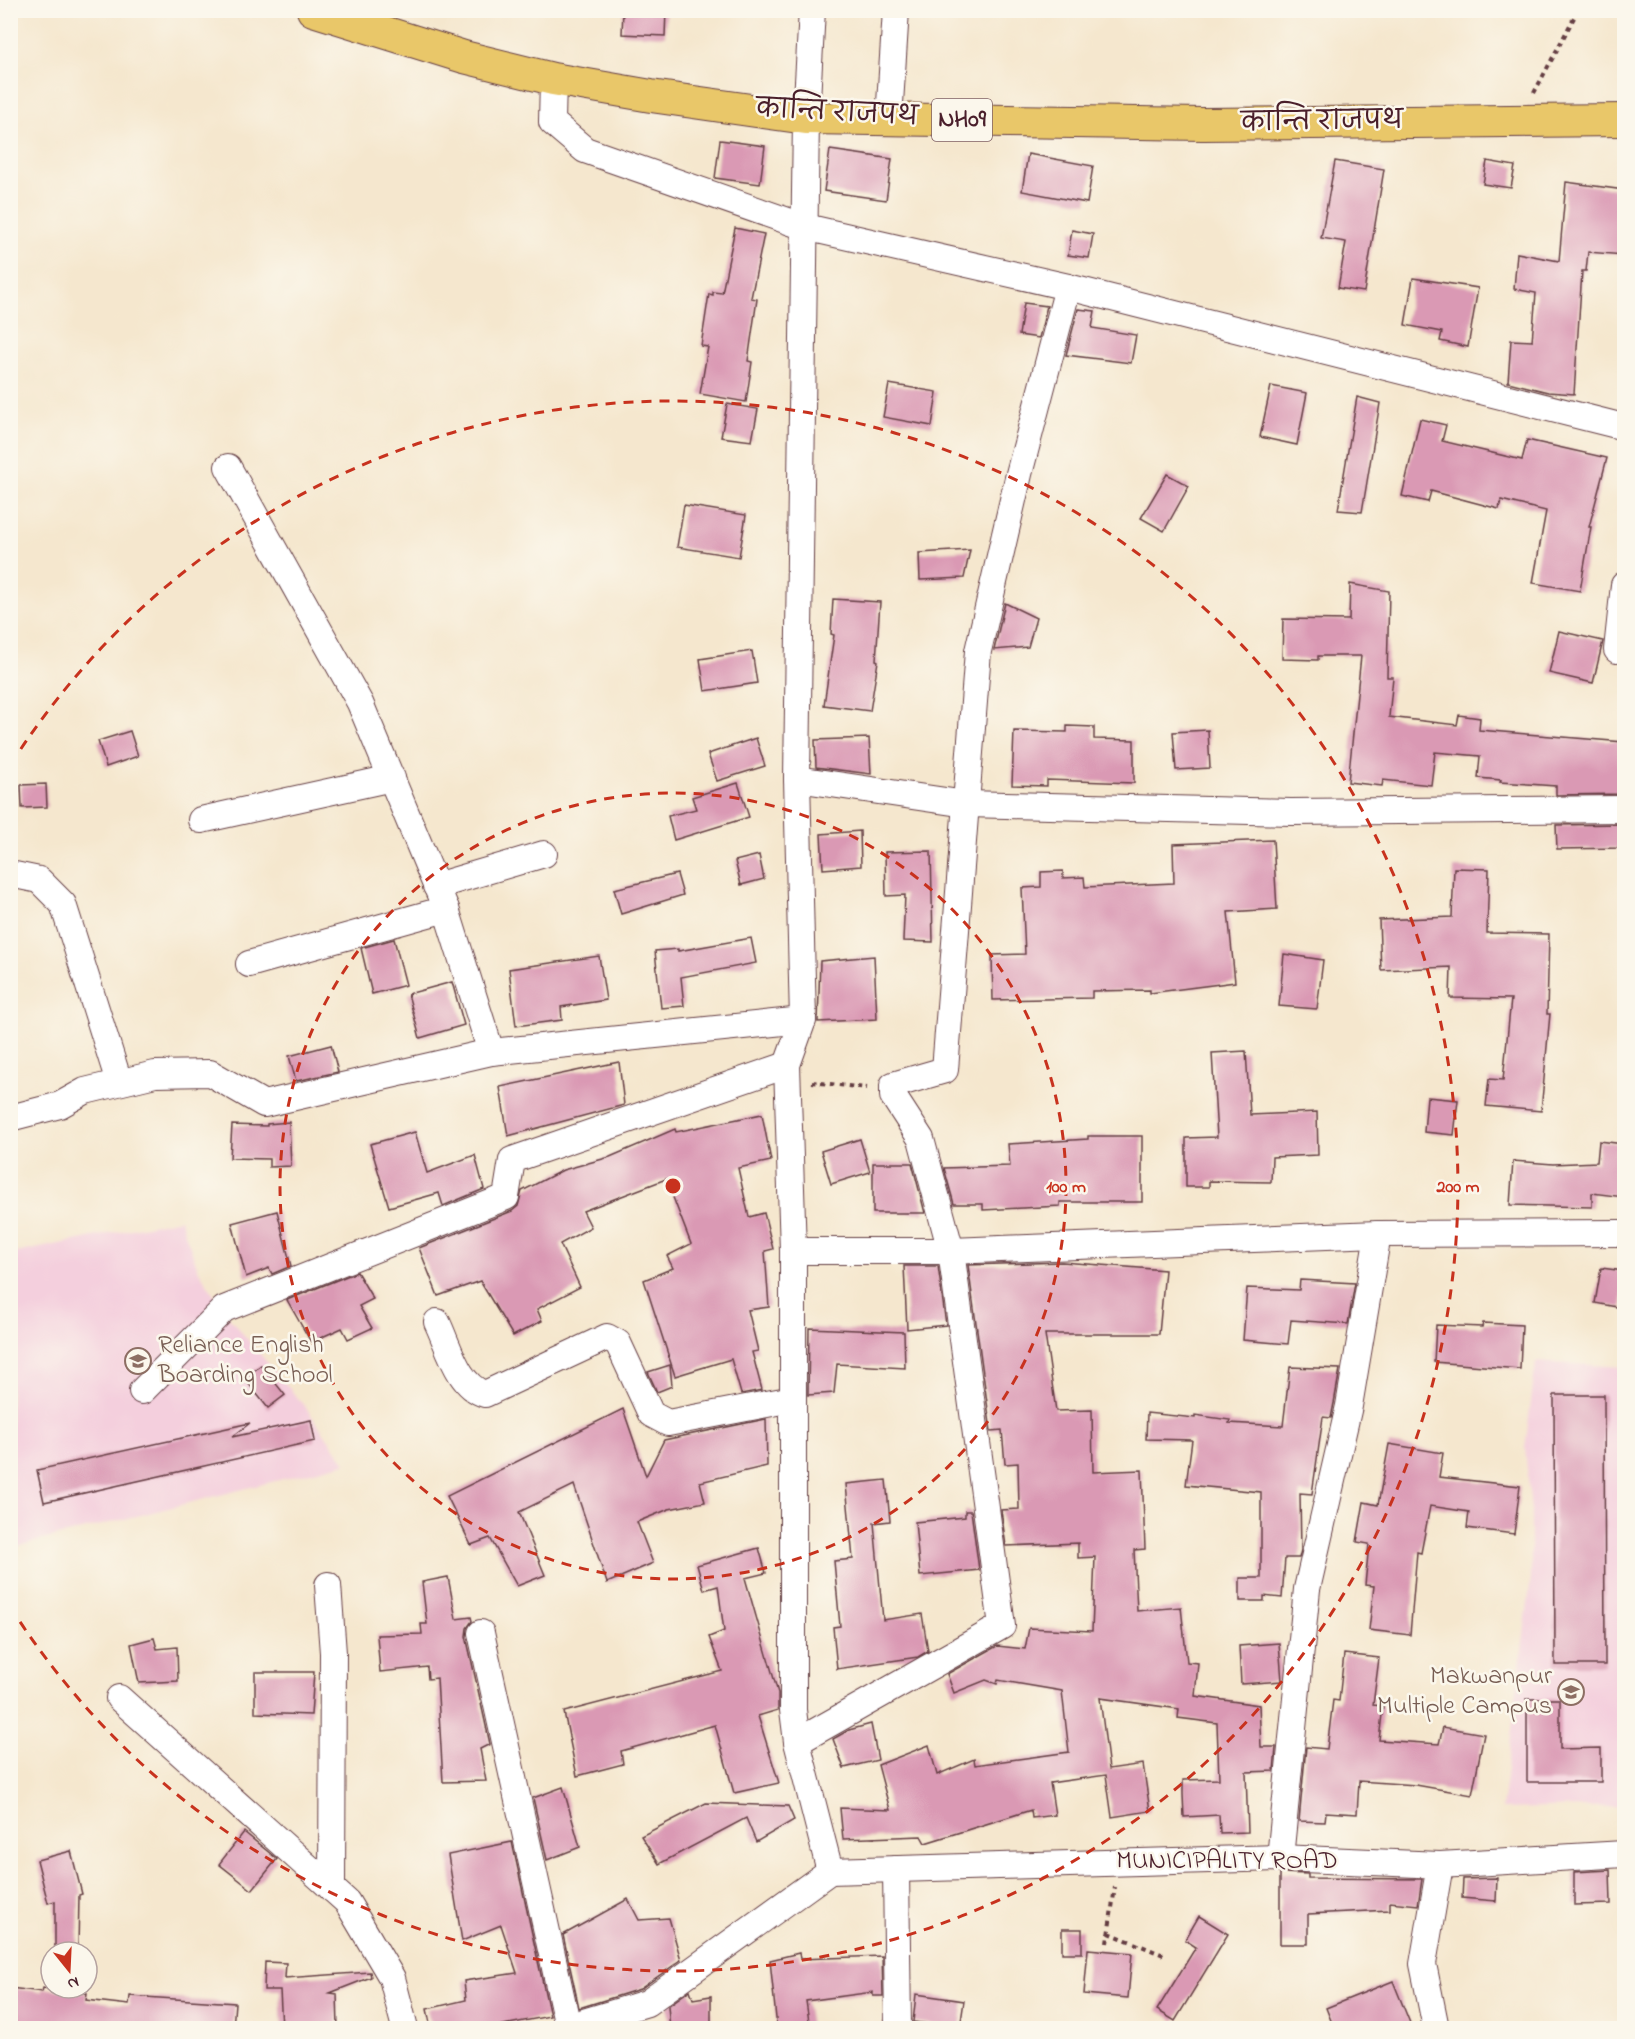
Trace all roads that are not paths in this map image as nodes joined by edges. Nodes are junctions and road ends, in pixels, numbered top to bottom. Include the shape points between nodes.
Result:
1 (313, 10) edge
2 (812, 10) edge
3 (896, 10) edge
4 (553, 79) junction
5 (806, 117) junction
6 (889, 119) junction
7 (1624, 120) edge
8 (805, 226) junction
9 (1068, 287) junction
10 (1624, 427) edge
11 (228, 468) dead end
12 (1624, 585) edge
13 (1617, 650) dead end
14 (392, 778) junction
15 (797, 779) junction
16 (966, 804) junction
17 (1624, 809) edge
18 (201, 820) dead end
19 (544, 854) dead end
20 (10, 873) edge
21 (441, 897) junction
22 (249, 964) dead end
23 (803, 1020) junction
24 (490, 1052) junction
25 (787, 1072) junction
26 (119, 1082) junction
27 (10, 1118) edge
28 (1624, 1233) edge
29 (1378, 1234) junction
30 (793, 1251) junction
31 (951, 1251) junction
32 (437, 1322) dead end
33 (142, 1391) dead end
34 (793, 1399) junction
35 (328, 1585) dead end
36 (482, 1633) dead end
37 (119, 1698) dead end
38 (797, 1743) junction
39 (1624, 1854) edge
40 (1280, 1858) junction
41 (1440, 1865) junction
42 (896, 1869) junction
43 (830, 1871) junction
44 (332, 1889) junction
45 (405, 2028) edge
46 (566, 2028) edge
47 (898, 2028) edge
48 (1436, 2028) edge

1 - 4 main road, कान्ति राजपथ / NH09 via 464,57
2 - 5 street
3 - 6 street
4 - 5 main road, कान्ति राजपथ / NH09
4 - 8 street via 552,122 585,150
5 - 6 main road, कान्ति राजपथ / NH09
5 - 8 street
6 - 7 main road, कान्ति राजपथ / NH09 via 1203,124
8 - 9 street
8 - 15 street
9 - 10 street
9 - 16 street via 978,651
11 - 14 street via 360,703
12 - 13 street
14 - 18 street
14 - 21 street
15 - 16 street
15 - 23 street
16 - 17 street via 1291,813
16 - 31 street via 945,1070 893,1085 893,1096 921,1139
19 - 21 street
20 - 26 street via 39,880 63,904
21 - 22 street
21 - 24 street
23 - 24 street
23 - 25 street
24 - 26 street via 264,1104 210,1073 155,1074
25 - 30 street
25 - 33 street via 512,1160 506,1197 224,1309
26 - 27 street via 85,1091 60,1105
28 - 29 street
29 - 31 street
29 - 40 street via 1349,1406 1307,1589
30 - 31 street
30 - 34 street
31 - 38 street via 1002,1626
32 - 34 street via 466,1383 485,1394 607,1338 618,1343 651,1414 668,1423
34 - 38 street via 793,1710
35 - 44 street via 333,1653
36 - 46 street
37 - 44 street
38 - 43 street
39 - 41 street, MUNICIPALITY ROAD
40 - 41 street, MUNICIPALITY ROAD
40 - 42 street, MUNICIPALITY ROAD
41 - 48 street via 1423,1964
42 - 43 street, MUNICIPALITY ROAD
42 - 47 street
43 - 46 street via 647,2003
44 - 45 street via 347,1902 392,1978

